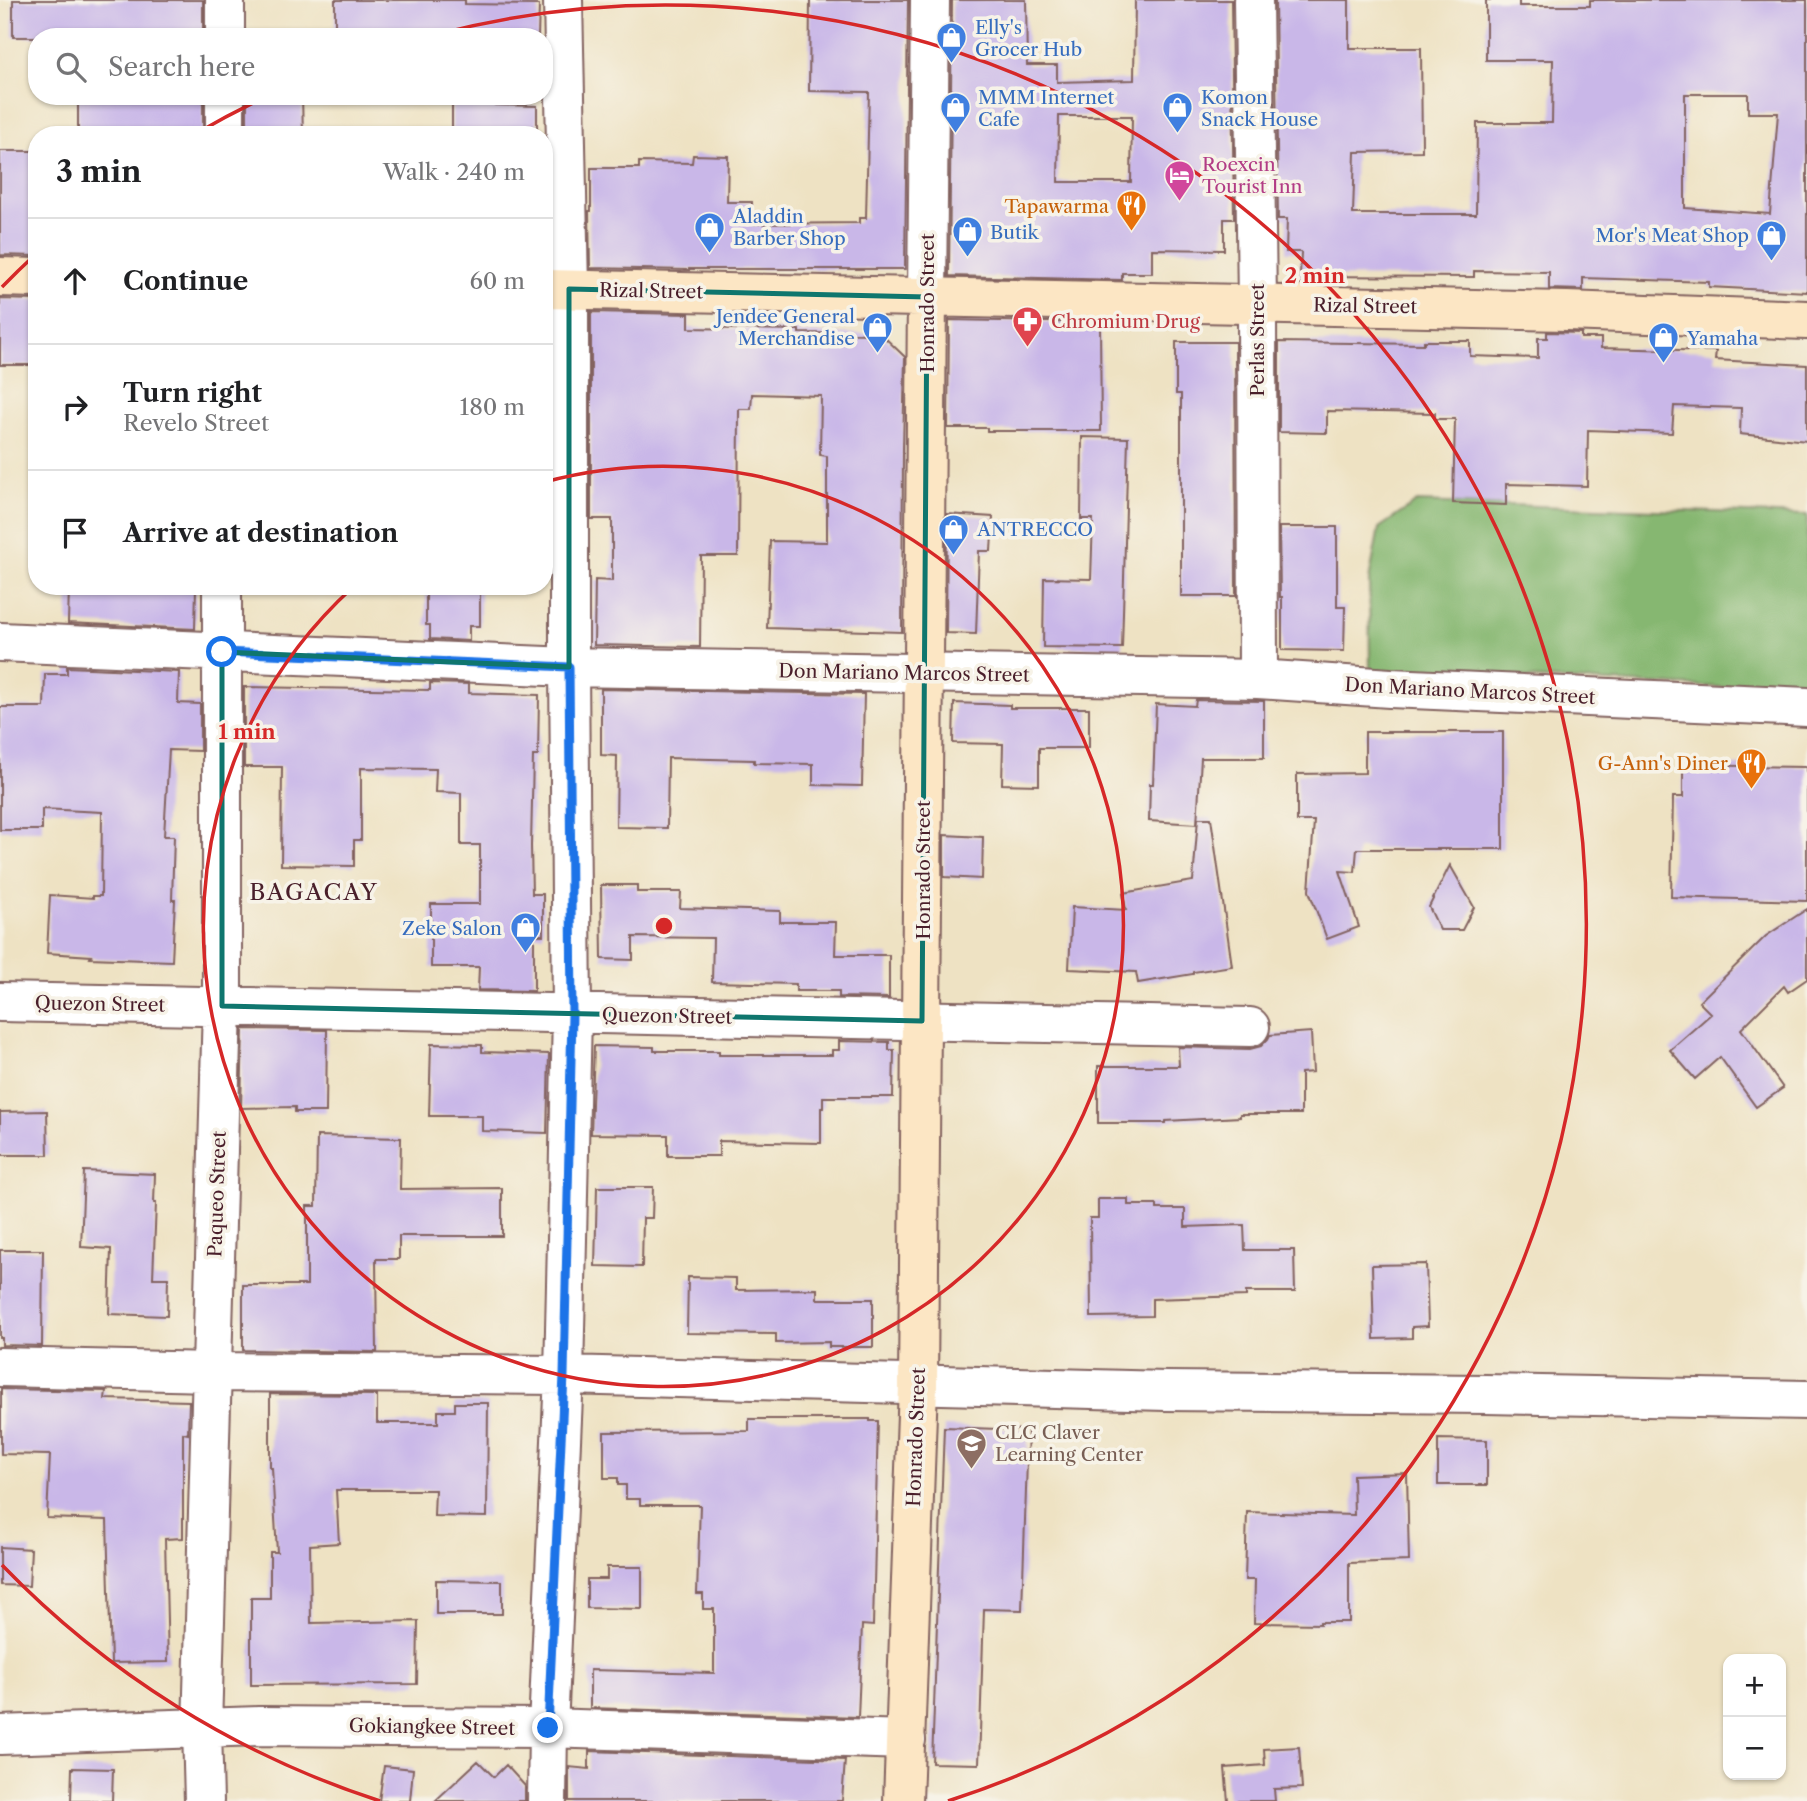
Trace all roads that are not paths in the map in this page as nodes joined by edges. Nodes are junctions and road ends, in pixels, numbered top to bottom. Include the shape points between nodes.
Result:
1 (225, 0) edge
2 (563, 0) edge
3 (930, 0) edge
4 (1253, 0) edge
5 (225, 28) edge
6 (225, 105) edge
7 (225, 126) edge
8 (0, 277) edge
9 (28, 278) edge
10 (556, 289) edge
11 (927, 297) junction
12 (1257, 303) junction
13 (1807, 320) edge
14 (222, 595) edge
15 (0, 642) edge
16 (222, 652) junction
17 (569, 667) junction
18 (925, 674) junction
19 (1258, 680) junction
20 (1807, 707) edge
21 (0, 1002) edge
22 (222, 1006) junction
23 (572, 1014) junction
24 (922, 1021) junction
25 (1250, 1027) dead end
26 (0, 1367) edge
27 (212, 1372) junction
28 (564, 1375) junction
29 (918, 1386) junction
30 (1807, 1400) edge
31 (548, 1728) junction
32 (202, 1729) junction
33 (0, 1735) edge
34 (906, 1740) junction
35 (204, 1801) edge
36 (547, 1801) edge
37 (903, 1801) edge

1 - 5 street
2 - 10 street
3 - 11 street, Honrado Street
4 - 12 street, Perlas Street
6 - 7 street
8 - 9 street
10 - 11 street, Rizal Street
10 - 17 street
11 - 12 street, Rizal Street
11 - 18 street, Honrado Street
12 - 13 street, Rizal Street
12 - 19 street, Perlas Street
14 - 16 street, Paqueo Street
15 - 16 street, Don Mariano Marcos Street
16 - 17 street, Don Mariano Marcos Street
16 - 22 street, Paqueo Street
17 - 18 street, Don Mariano Marcos Street
17 - 23 street
18 - 19 street, Don Mariano Marcos Street
18 - 24 street, Honrado Street
19 - 20 street, Don Mariano Marcos Street
21 - 22 street, Quezon Street
22 - 23 street, Quezon Street
22 - 27 street, Paqueo Street
23 - 24 street, Quezon Street
23 - 28 street
24 - 25 street, Quezon Street
24 - 29 street, Honrado Street
26 - 27 street
27 - 28 street
27 - 32 street, Paqueo Street
28 - 29 street
28 - 31 street
29 - 30 street
29 - 34 street, Honrado Street
31 - 32 street, Gokiangkee Street
31 - 34 street, Gokiangkee Street
31 - 36 street
32 - 33 street, Gokiangkee Street
32 - 35 street, Paqueo Street
34 - 37 street, Honrado Street

